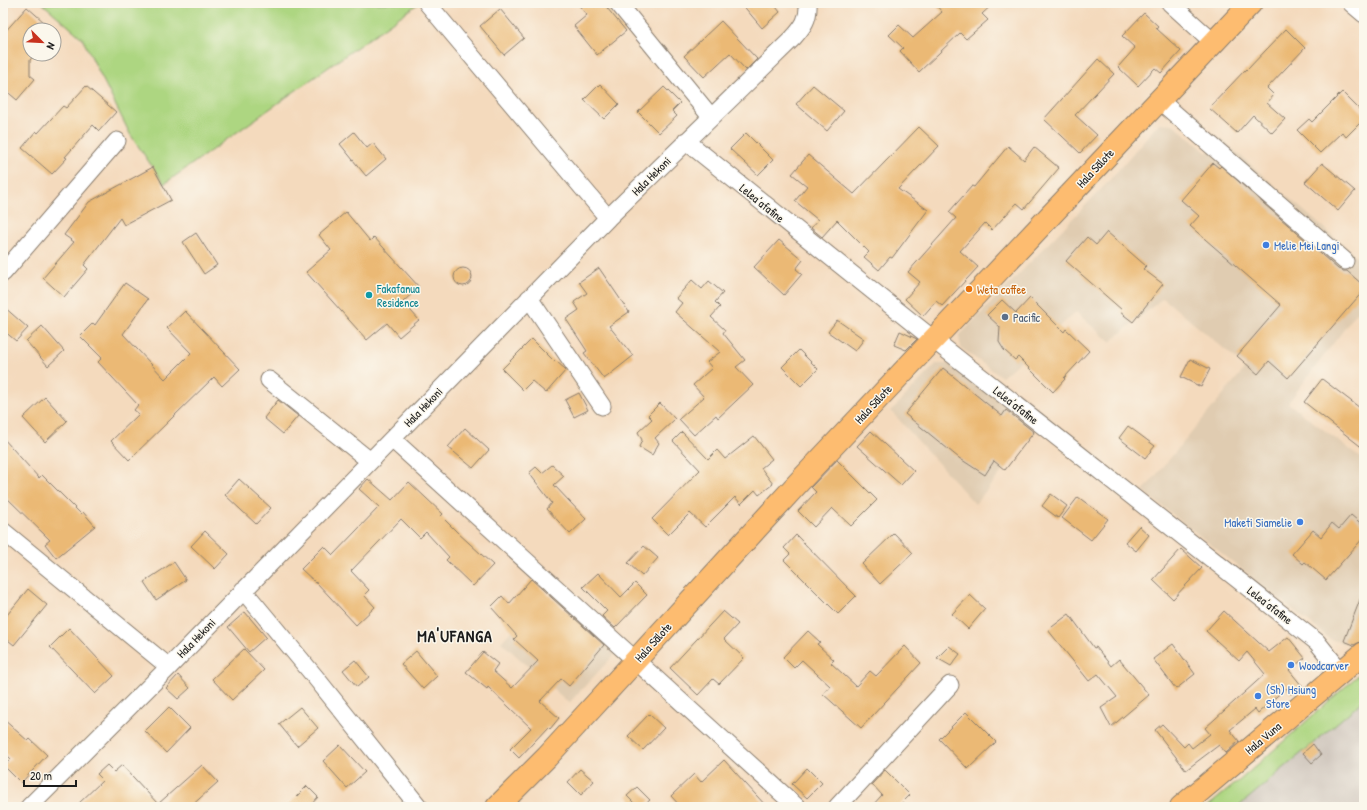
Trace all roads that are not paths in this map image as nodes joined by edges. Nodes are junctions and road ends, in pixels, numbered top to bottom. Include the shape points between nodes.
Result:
1 (428, 3) edge
2 (618, 3) edge
3 (808, 3) edge
4 (1170, 3) edge
5 (1251, 3) edge
6 (1351, 3) edge
7 (1364, 14) edge
8 (1213, 42) junction
9 (1159, 100) junction
10 (711, 117) junction
11 (117, 141) dead end
12 (686, 141) junction
13 (608, 218) junction
14 (1345, 261) dead end
15 (3, 273) edge
16 (529, 298) junction
17 (934, 340) junction
18 (269, 380) dead end
19 (602, 406) dead end
20 (392, 439) junction
21 (370, 461) junction
22 (3, 531) edge
23 (243, 590) junction
24 (1364, 653) edge
25 (636, 660) junction
26 (169, 667) junction
27 (1341, 672) junction
28 (950, 685) dead end
29 (29, 807) edge
30 (419, 807) edge
31 (497, 807) edge
32 (797, 807) edge
33 (837, 807) edge
34 (1181, 807) edge

1 - 13 street
2 - 10 street
3 - 10 street, Hala Hekoni via 809,13 793,38
4 - 8 street
5 - 8 main road, Hala Sālote
6 - 7 street
8 - 9 main road, Hala Sālote
9 - 14 street
9 - 17 main road, Hala Sālote
10 - 12 street, Hala Hekoni
11 - 15 street
12 - 13 street, Hala Hekoni
12 - 17 street, Lelea’afafine
13 - 16 street, Hala Hekoni
16 - 19 street
16 - 20 street, Hala Hekoni
17 - 25 main road, Hala Sālote via 799,482
17 - 27 street, Lelea’afafine via 1317,642
18 - 21 street
20 - 21 street, Hala Hekoni
20 - 25 street
21 - 23 street, Hala Hekoni
22 - 26 street
23 - 26 street, Hala Hekoni
23 - 30 street
24 - 27 main road, Hala Vuna
25 - 31 main road, Hala Sālote
25 - 32 street
26 - 29 street, Hala Hekoni
27 - 34 main road, Hala Vuna
28 - 33 street

